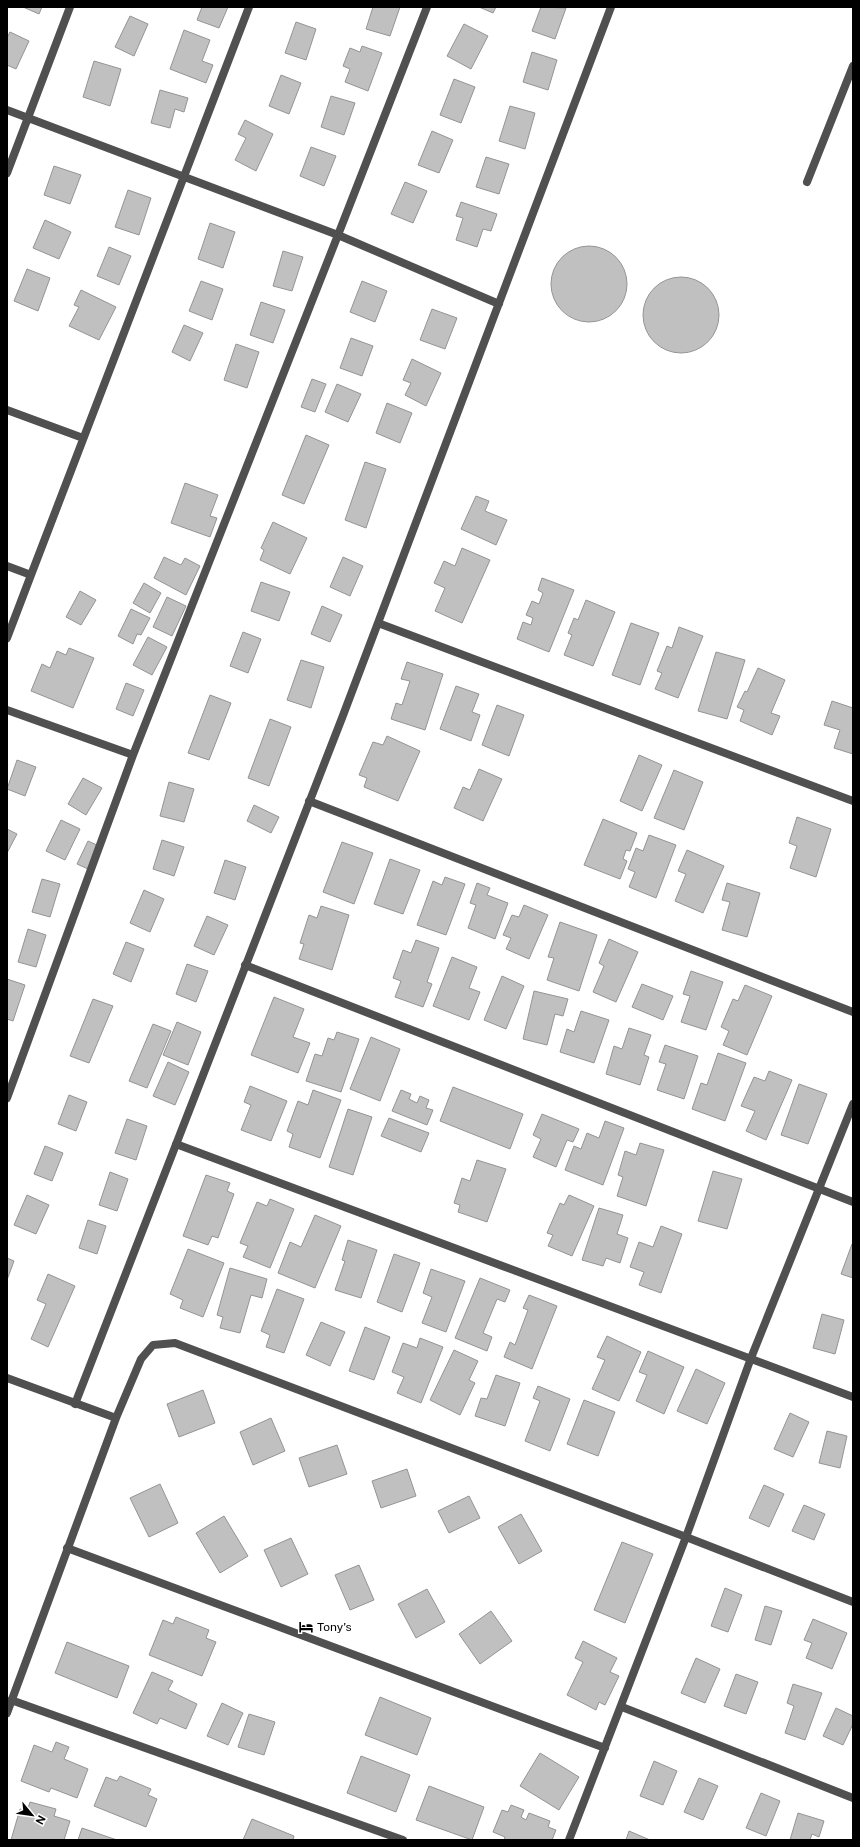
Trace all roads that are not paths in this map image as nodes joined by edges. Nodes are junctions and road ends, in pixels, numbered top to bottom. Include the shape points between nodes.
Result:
1 (70, 7) edge
2 (248, 7) edge
3 (426, 7) edge
4 (610, 7) edge
5 (853, 66) edge
6 (7, 110) edge
7 (28, 117) junction
8 (7, 173) edge
9 (184, 177) junction
10 (807, 182) dead end
11 (338, 235) junction
12 (499, 304) junction
13 (7, 410) edge
14 (83, 438) junction
15 (7, 566) edge
16 (31, 574) junction
17 (378, 622) junction
18 (7, 638) edge
19 (7, 710) edge
20 (133, 754) junction
21 (309, 801) junction
22 (853, 801) edge
23 (245, 965) junction
24 (853, 1012) edge
25 (7, 1098) edge
26 (853, 1104) edge
27 (176, 1144) junction
28 (819, 1189) junction
29 (853, 1202) edge
30 (751, 1358) junction
31 (7, 1378) edge
32 (853, 1397) edge
33 (75, 1404) junction
34 (116, 1418) junction
35 (686, 1537) junction
36 (67, 1548) junction
37 (853, 1602) edge
38 (12, 1700) junction
39 (622, 1707) junction
40 (7, 1713) edge
41 (605, 1748) junction
42 (853, 1798) edge
43 (403, 1840) edge
44 (569, 1840) edge

1 - 7 street
2 - 9 street
3 - 11 street
4 - 12 street
5 - 10 street
6 - 7 street
7 - 8 street
7 - 9 street
9 - 11 street
9 - 14 street
11 - 12 street
11 - 20 street
12 - 17 street
13 - 14 street
14 - 16 street
15 - 16 street
16 - 18 street
17 - 21 street
17 - 22 street
19 - 20 street
20 - 25 street
21 - 23 street
21 - 24 street
23 - 27 street
23 - 28 street
26 - 28 street
27 - 30 street
27 - 33 street
28 - 29 street
28 - 30 street
30 - 32 street
30 - 35 street
31 - 33 street
33 - 34 street
34 - 35 street via 141,1359 153,1345 174,1343
34 - 36 street
35 - 37 street
35 - 39 street
36 - 38 street
36 - 41 street
38 - 40 street
38 - 43 street
39 - 41 street
39 - 42 street
41 - 44 street

